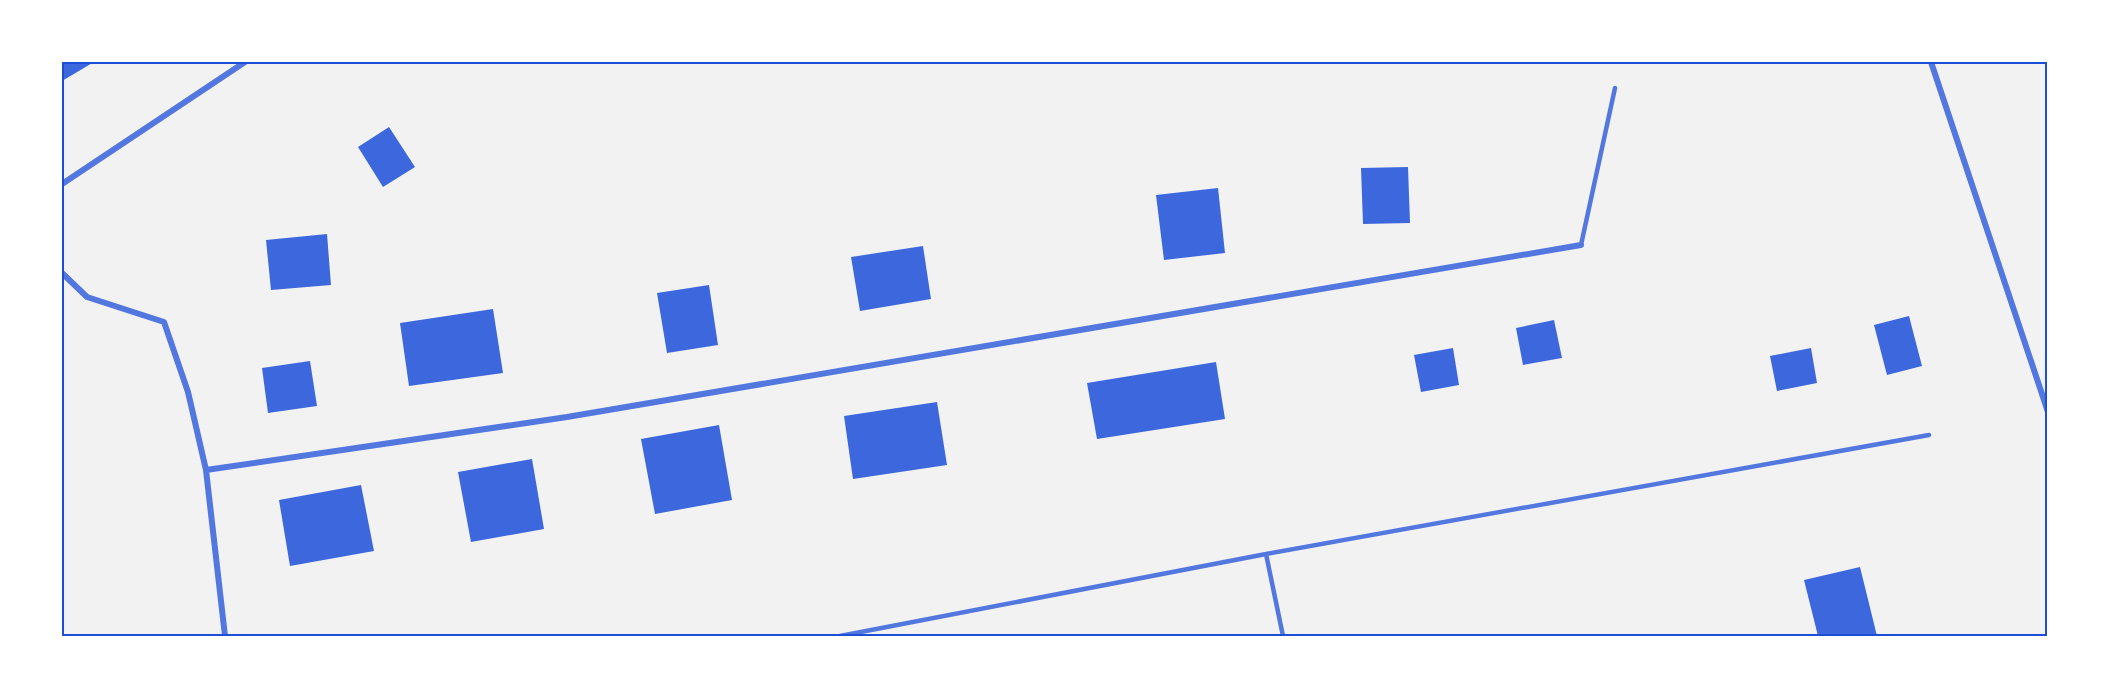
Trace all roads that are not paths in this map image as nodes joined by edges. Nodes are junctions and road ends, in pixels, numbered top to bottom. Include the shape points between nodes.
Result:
1 (245, 62) edge
2 (1931, 62) edge
3 (1615, 88) dead end
4 (62, 184) edge
5 (1581, 245) joint
6 (62, 273) edge
7 (2048, 412) edge
8 (1929, 435) dead end
9 (206, 470) junction
10 (1266, 554) junction
11 (225, 636) edge
12 (840, 636) edge
13 (1283, 636) edge

1 - 4 street
2 - 7 street
3 - 5 lane
5 - 9 street via 567,417
6 - 9 street via 87,297 164,322 188,392
8 - 10 lane
9 - 11 street
10 - 12 lane
10 - 13 lane

